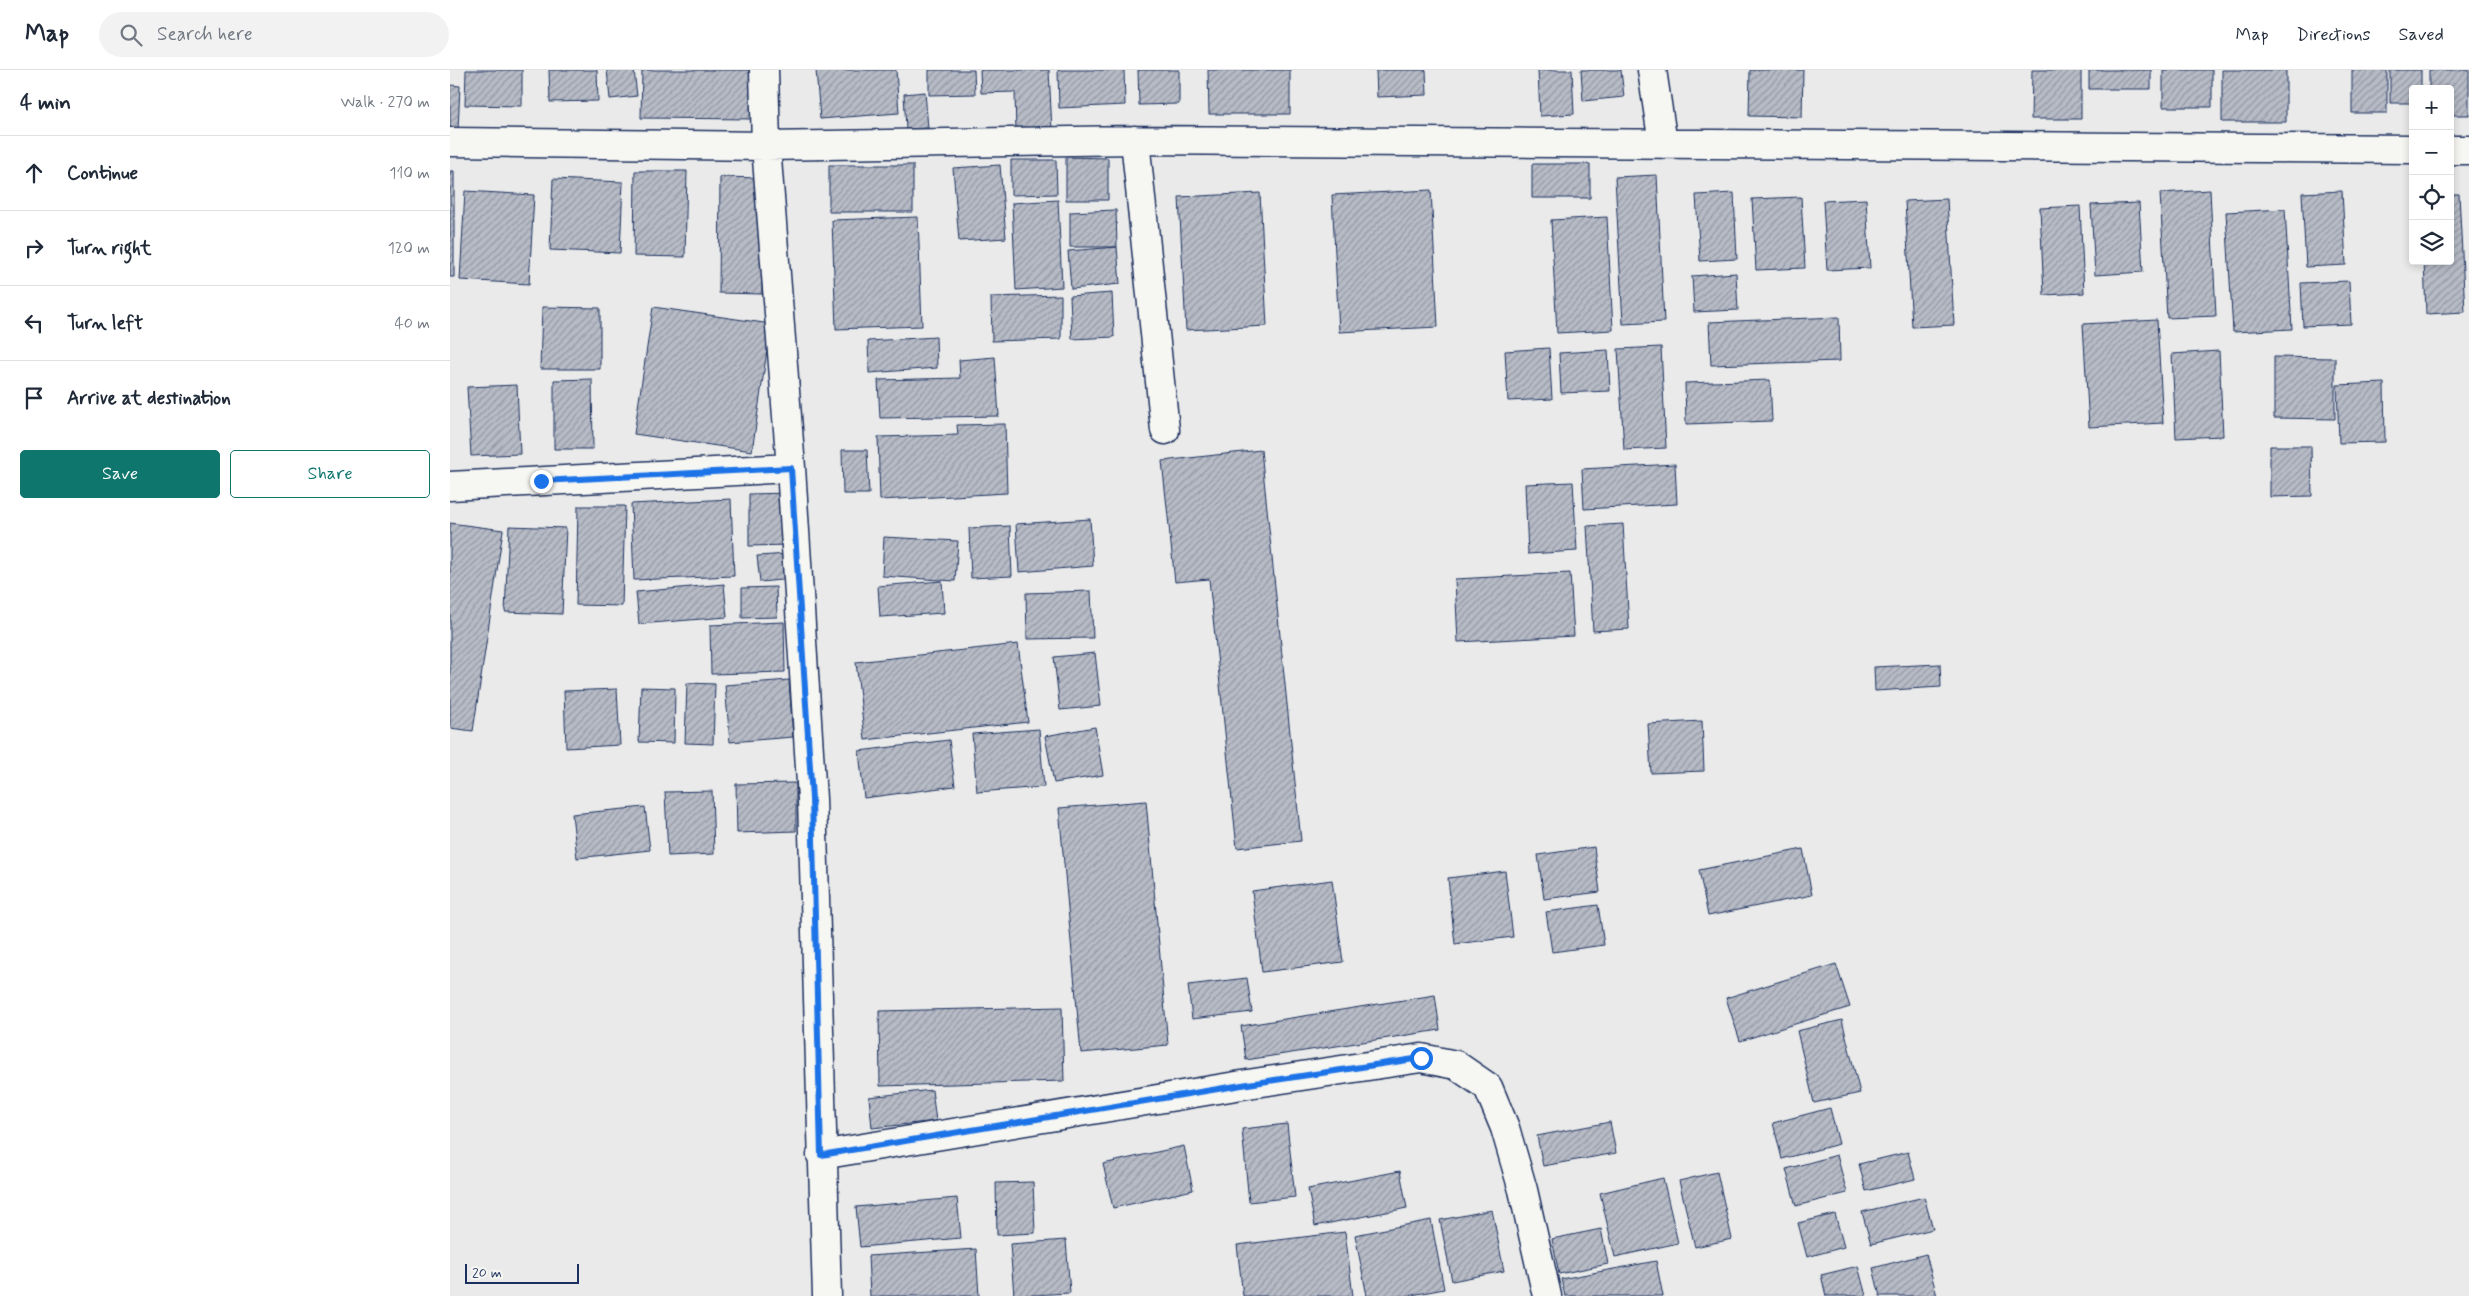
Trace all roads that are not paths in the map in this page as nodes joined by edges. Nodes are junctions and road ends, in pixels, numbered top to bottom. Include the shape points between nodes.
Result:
1 (764, 70) edge
2 (1652, 70) edge
3 (1134, 140) junction
4 (450, 142) edge
5 (1663, 144) junction
6 (766, 146) junction
7 (2409, 149) edge
8 (2454, 150) edge
9 (2469, 150) edge
10 (1165, 430) dead end
11 (791, 468) junction
12 (450, 486) edge
13 (821, 1155) junction
14 (827, 1296) edge
15 (1547, 1296) edge

1 - 6 street
2 - 5 street
3 - 5 street
3 - 6 street
3 - 10 street
4 - 6 street
5 - 7 street
6 - 11 street
8 - 9 street
11 - 12 street
11 - 13 street via 812,799
13 - 14 street
13 - 15 street via 1421,1058 1456,1065 1488,1087 1516,1163

